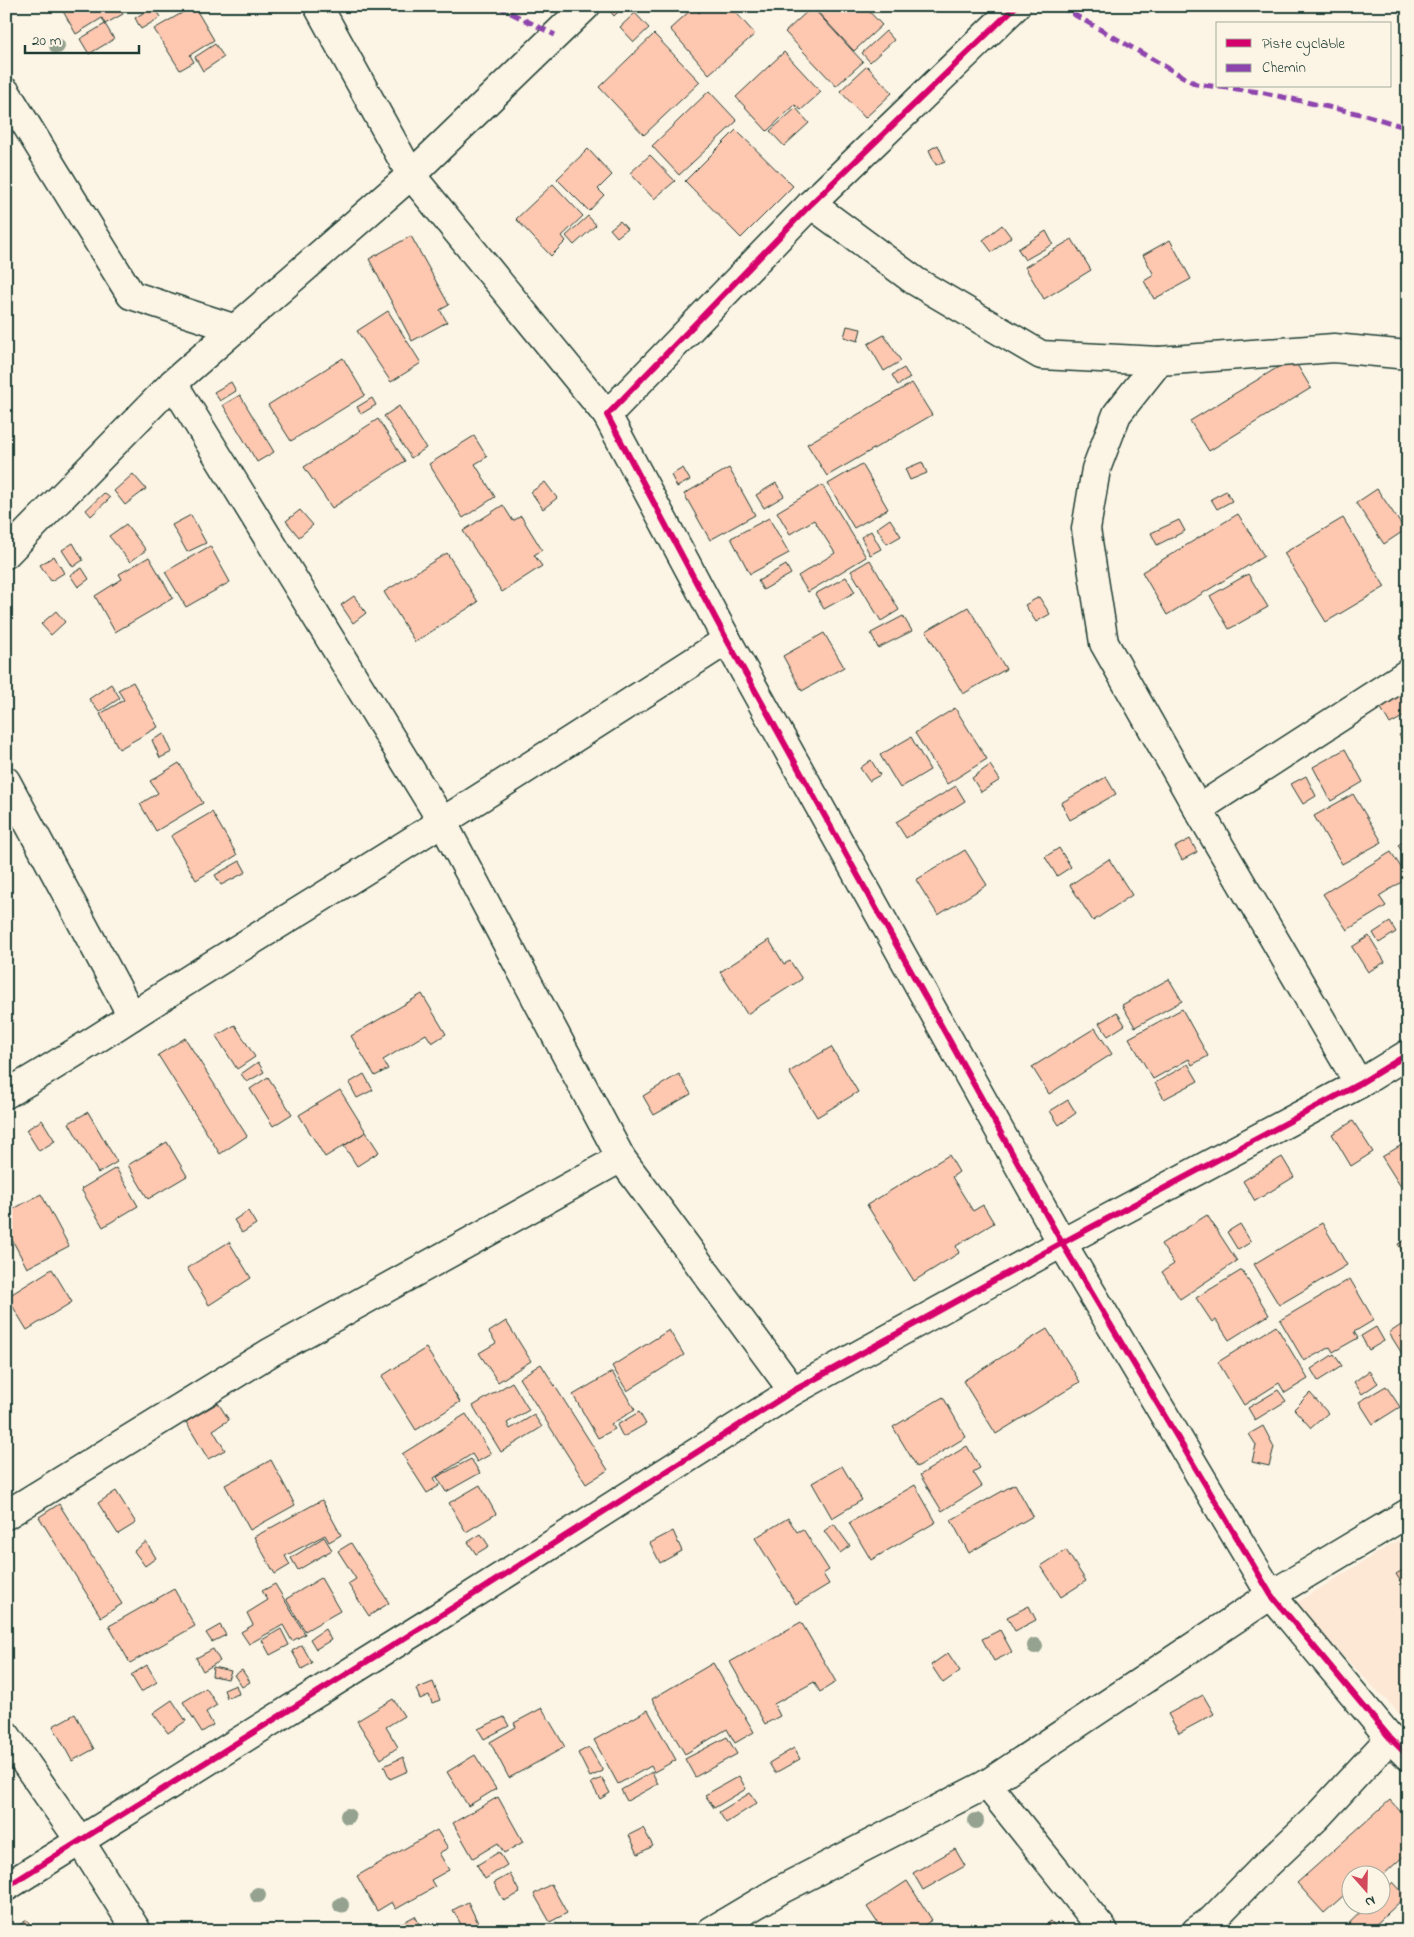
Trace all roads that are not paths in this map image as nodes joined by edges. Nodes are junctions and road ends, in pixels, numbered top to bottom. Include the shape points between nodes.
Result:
1 (318, 6) edge
2 (586, 6) edge
3 (1016, 6) edge
4 (6, 92) edge
5 (411, 175) junction
6 (811, 204) junction
7 (236, 329) junction
8 (1408, 355) edge
9 (1159, 361) junction
10 (173, 383) junction
11 (606, 415) junction
12 (6, 554) edge
13 (727, 640) junction
14 (1408, 673) edge
15 (6, 780) edge
16 (1198, 809) junction
17 (443, 823) junction
18 (132, 1016) junction
19 (1408, 1054) edge
20 (1359, 1084) junction
21 (6, 1094) edge
22 (621, 1158) junction
23 (1062, 1243) junction
24 (793, 1391) junction
25 (1408, 1513) edge
26 (6, 1515) edge
27 (1271, 1595) junction
28 (6, 1735) edge
29 (1399, 1747) edge
30 (987, 1784) junction
31 (80, 1841) junction
32 (6, 1887) edge
33 (137, 1931) edge
34 (711, 1931) edge
35 (1104, 1931) edge
36 (1196, 1931) edge

1 - 5 street
2 - 5 street
3 - 6 street
4 - 7 street via 131,295
5 - 7 street
5 - 11 street
6 - 9 street via 915,281 1041,355
6 - 11 street
7 - 10 street
8 - 9 street via 1334,348
9 - 16 street via 1117,414 1096,469 1086,530 1104,642
10 - 12 street
10 - 17 street
11 - 13 street
13 - 17 street
13 - 23 street
14 - 16 street
15 - 18 street
16 - 20 street
17 - 18 street
17 - 22 street
18 - 21 street via 58,1065
19 - 20 street
20 - 23 street
22 - 24 street
22 - 26 street via 271,1352
23 - 24 street
23 - 27 street
24 - 31 street
25 - 27 street
27 - 29 street
27 - 30 street
28 - 31 street
29 - 36 street via 1317,1818 1212,1920
30 - 34 street via 782,1889
30 - 35 street
31 - 32 street
31 - 33 street

